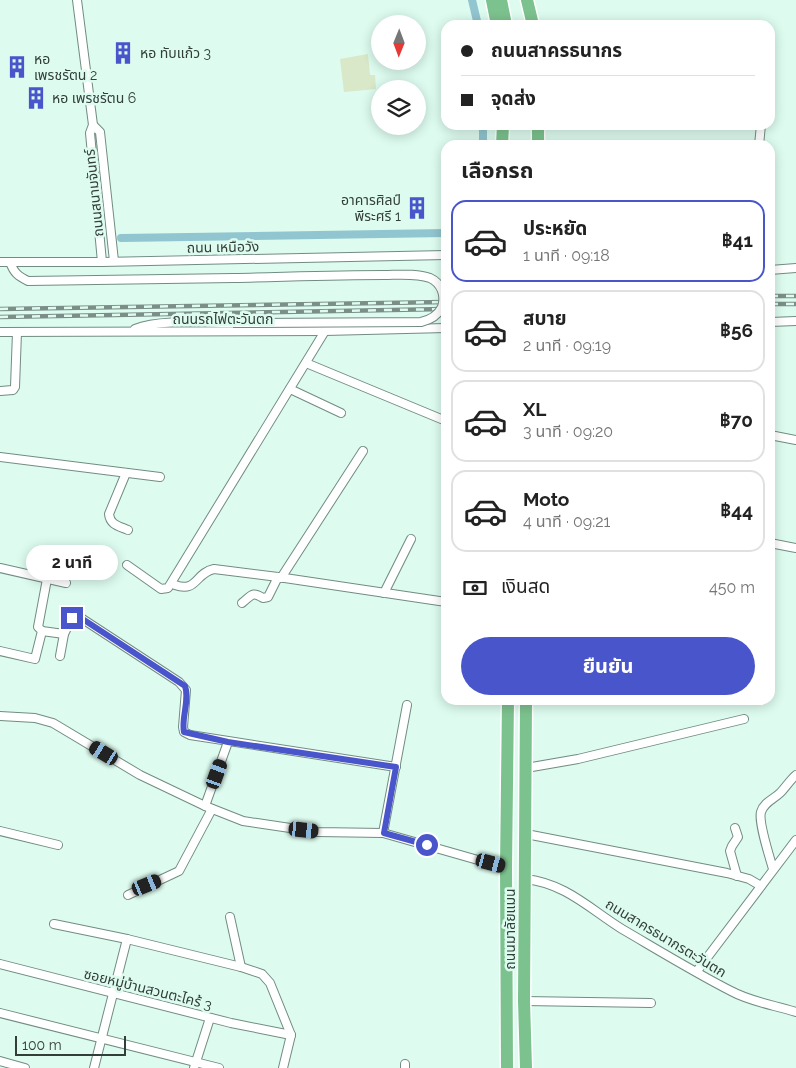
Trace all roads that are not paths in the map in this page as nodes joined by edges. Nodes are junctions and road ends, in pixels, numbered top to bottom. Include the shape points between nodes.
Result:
1 (77, 0) edge
2 (492, 0) edge
3 (501, 0) edge
4 (520, 0) edge
5 (528, 0) edge
6 (496, 20) edge
7 (505, 20) edge
8 (523, 20) edge
9 (532, 20) edge
10 (94, 125) junction
11 (441, 255) edge
12 (0, 262) edge
13 (10, 262) junction
14 (102, 262) junction
15 (114, 262) junction
16 (796, 268) edge
17 (775, 270) edge
18 (441, 289) edge
19 (441, 308) edge
20 (796, 321) edge
21 (775, 322) edge
22 (441, 328) edge
23 (129, 331) junction
24 (325, 331) junction
25 (0, 332) edge
26 (17, 332) junction
27 (306, 362) junction
28 (290, 389) junction
29 (0, 391) edge
30 (341, 413) dead end
31 (441, 419) edge
32 (775, 436) edge
33 (796, 440) edge
34 (363, 451) dead end
35 (0, 457) edge
36 (126, 473) junction
37 (160, 477) dead end
38 (128, 530) dead end
39 (411, 539) dead end
40 (775, 544) edge
41 (796, 548) edge
42 (127, 565) dead end
43 (0, 568) edge
44 (280, 577) junction
45 (47, 579) junction
46 (66, 583) dead end
47 (175, 585) dead end
48 (384, 593) junction
49 (441, 601) edge
50 (242, 604) dead end
51 (42, 631) junction
52 (64, 634) junction
53 (0, 651) edge
54 (60, 656) dead end
55 (407, 705) dead end
56 (508, 705) edge
57 (526, 705) edge
58 (0, 716) edge
59 (744, 719) dead end
60 (228, 742) junction
61 (396, 767) junction
62 (526, 768) junction
63 (796, 775) edge
64 (208, 808) junction
65 (735, 828) dead end
66 (0, 831) edge
67 (384, 833) junction
68 (526, 834) junction
69 (796, 840) edge
70 (58, 845) dead end
71 (506, 868) junction
72 (773, 870) junction
73 (737, 876) junction
74 (525, 880) junction
75 (761, 886) junction
76 (128, 895) dead end
77 (230, 917) dead end
78 (54, 924) dead end
79 (127, 938) junction
80 (0, 964) edge
81 (241, 967) junction
82 (697, 971) junction
83 (112, 993) junction
84 (524, 1001) junction
85 (651, 1003) dead end
86 (796, 1012) edge
87 (0, 1013) edge
88 (210, 1018) junction
89 (291, 1035) junction
90 (101, 1039) junction
91 (0, 1061) edge
92 (195, 1065) edge
93 (25, 1068) edge
94 (94, 1068) edge
95 (219, 1068) edge
96 (283, 1068) edge
97 (507, 1068) edge
98 (526, 1068) edge

1 - 10 street, ถนนสนามจันทร์
2 - 6 highway
3 - 7 highway
4 - 8 highway
5 - 9 highway
10 - 14 street, ถนนสนามจันทร์ via 90,133
10 - 15 street, ถนนสนามจันทร์ via 100,132
11 - 15 street, ถนน เหนือวัง
12 - 13 street, ถนน เหนือวัง
13 - 14 street, ถนน เหนือวัง
13 - 18 street, bridge via 12,270 28,281 421,276 436,281
14 - 15 street, ถนน เหนือวัง
16 - 17 street
19 - 23 street, bridge via 437,314 421,322 157,324
20 - 21 street
22 - 24 street, ถนนรถไฟตะวันตก
23 - 24 street, ถนนรถไฟตะวันตก
23 - 26 street, ถนนรถไฟตะวันตก
24 - 27 street
25 - 26 street, ถนนรถไฟตะวันตก
26 - 29 street via 15,388
27 - 28 street
27 - 31 street
28 - 30 street
28 - 42 street via 168,588 161,588
32 - 33 street
34 - 44 street
35 - 36 street
36 - 37 street
36 - 38 street via 109,519
39 - 48 street
40 - 41 street
43 - 45 street
44 - 47 street via 214,569 202,574 187,588
44 - 48 street
44 - 50 street via 268,597 253,594
45 - 46 street
45 - 51 street via 38,627
48 - 49 street
51 - 52 street
51 - 53 street via 35,659
52 - 54 street
52 - 60 street via 72,618 78,616 180,682 186,690 184,732
55 - 61 street
56 - 71 highway, ถนนมาลัยแมน
57 - 62 highway, ถนนมาลัยแมน
58 - 64 street via 35,718 53,723 140,775
59 - 62 street via 578,759
60 - 61 street
60 - 64 street
61 - 67 street
62 - 68 highway, ถนนมาลัยแมน
63 - 72 street via 761,812
64 - 67 street via 242,820 284,828
64 - 76 street via 179,871
65 - 73 street via 737,840 730,852
66 - 70 street
67 - 71 street
68 - 73 street
68 - 74 highway, ถนนมาลัยแมน
69 - 72 street
71 - 97 highway, ถนนมาลัยแมน
72 - 75 street
73 - 75 street
74 - 82 street, ถนนสาครธนากรตะวันตก via 541,881 569,894
74 - 84 highway, ถนนมาลัยแมน
75 - 82 street
77 - 81 street
78 - 79 street
79 - 81 street
79 - 83 street
80 - 83 street, ซอยหมู่บ้านสวนตะไคร้ 3
81 - 89 street via 266,978
82 - 86 street, ถนนสาครธนากรตะวันตก via 744,997
83 - 88 street, ซอยหมู่บ้านสวนตะไคร้ 3
83 - 90 street
84 - 85 street
84 - 98 highway, ถนนมาลัยแมน
87 - 90 street
88 - 89 street, ซอยหมู่บ้านสวนตะไคร้ 3
88 - 92 street
89 - 96 street
90 - 92 street
90 - 94 street
91 - 93 street
92 - 95 street

